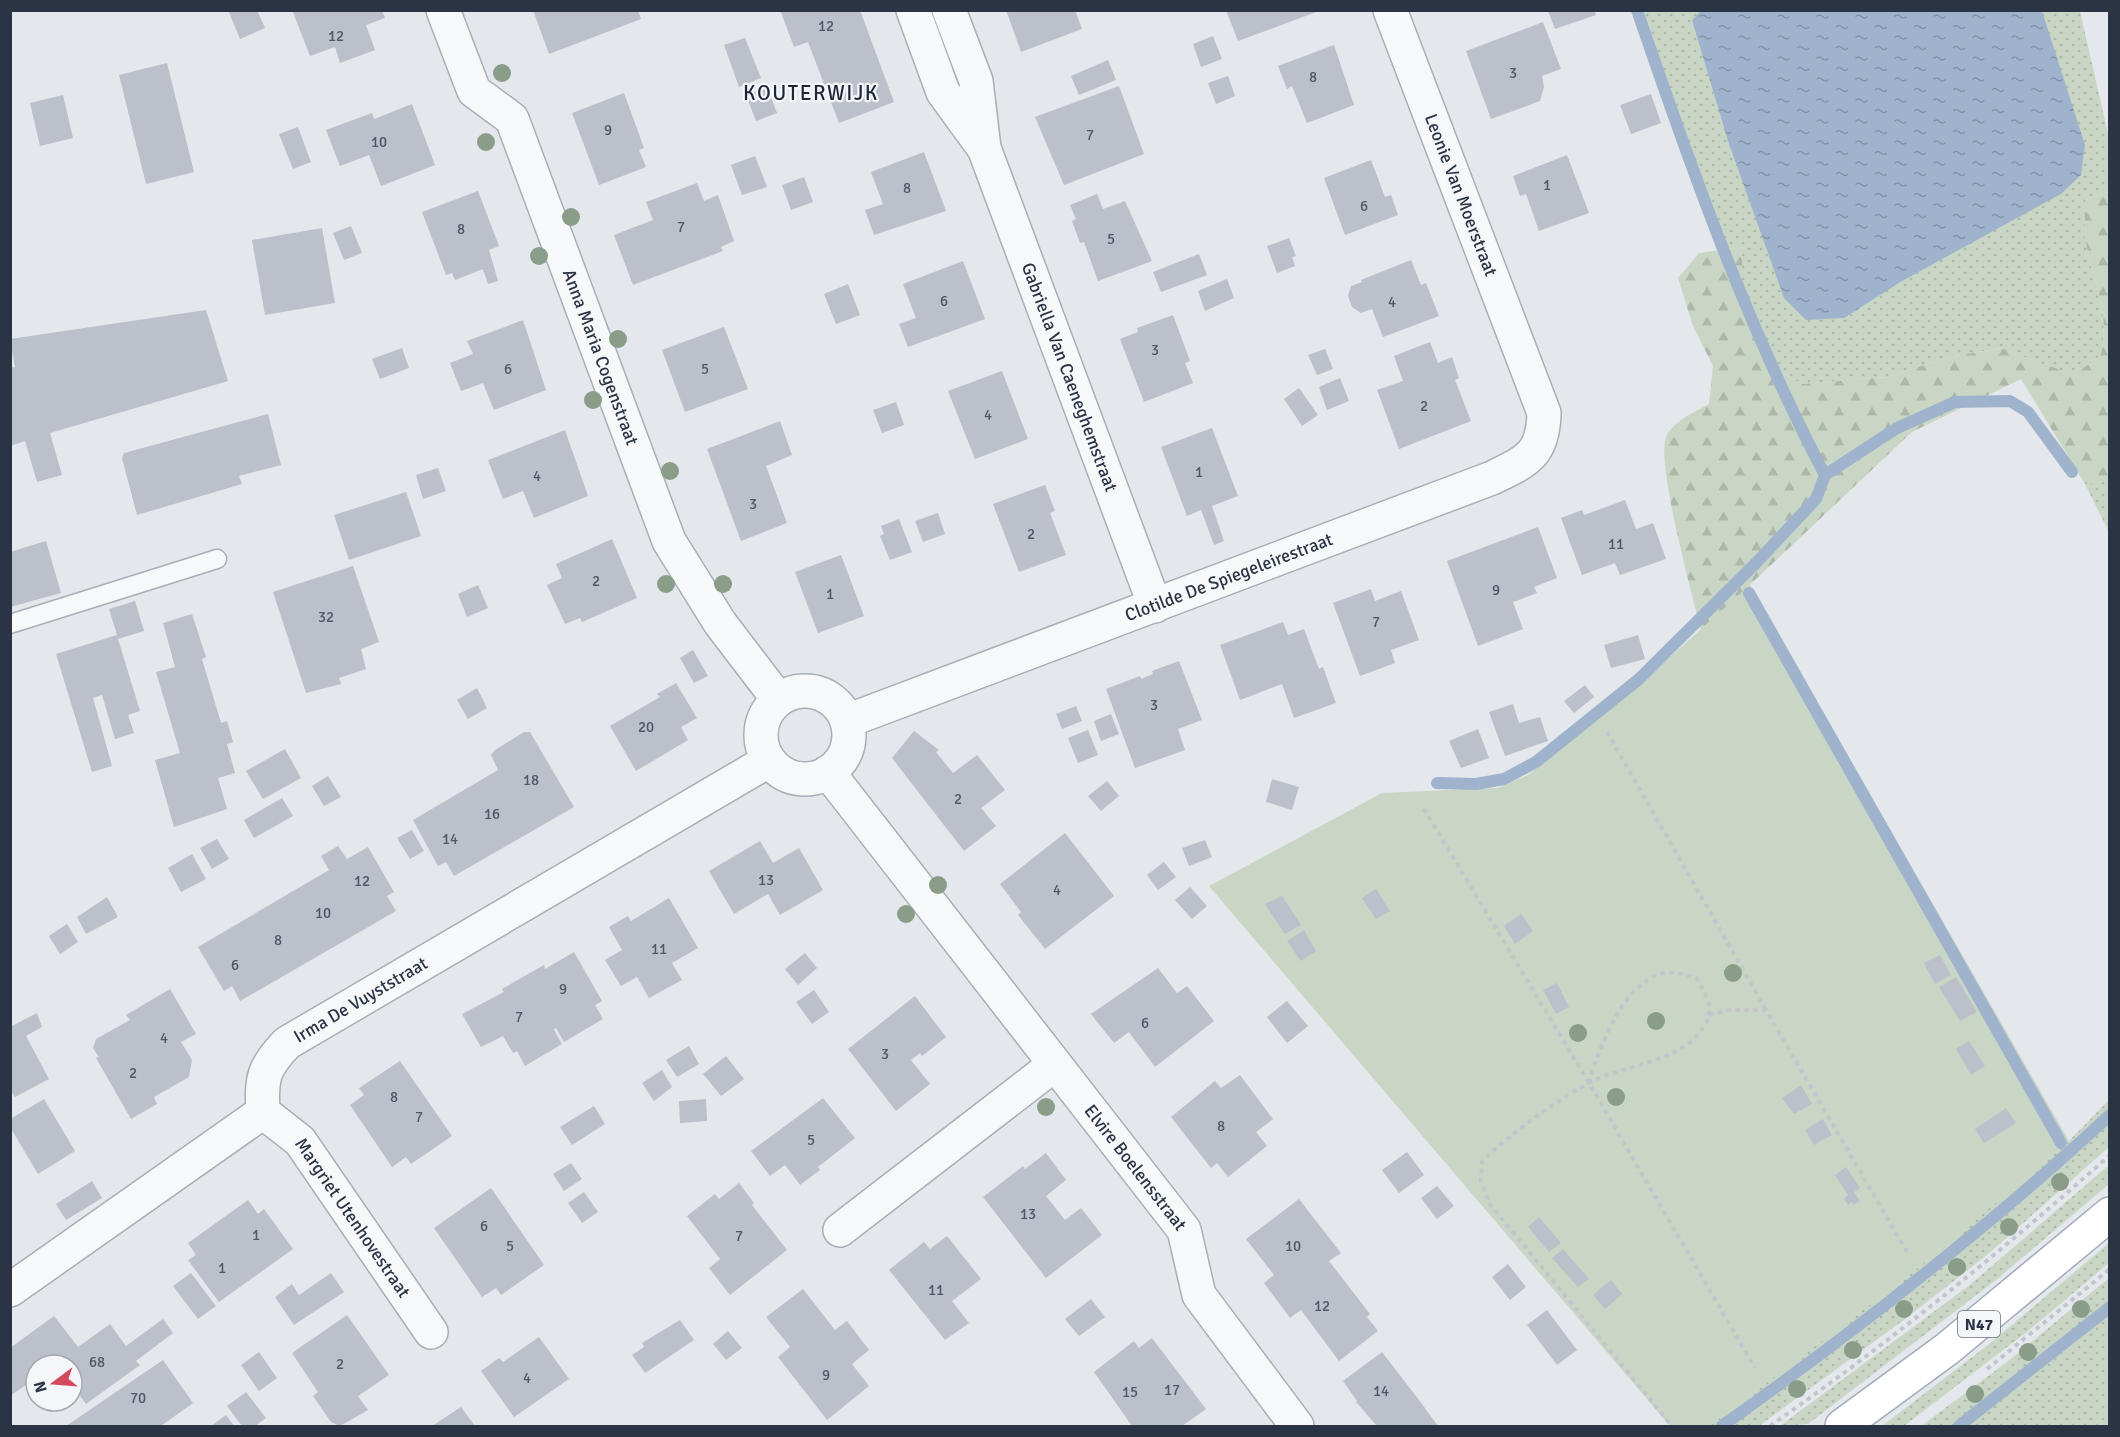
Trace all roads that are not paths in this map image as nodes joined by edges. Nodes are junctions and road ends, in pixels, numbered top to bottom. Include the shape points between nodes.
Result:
1 (443, 10) edge
2 (913, 10) edge
3 (949, 10) edge
4 (1390, 10) edge
5 (984, 148) junction
6 (1531, 379) joint
7 (217, 559) dead end
8 (1155, 606) junction
9 (10, 624) edge
10 (778, 699) junction
11 (846, 721) junction
12 (768, 761) junction
13 (828, 772) junction
14 (1054, 1065) junction
15 (263, 1112) junction
16 (2109, 1214) edge
17 (840, 1230) dead end
18 (10, 1290) edge
19 (431, 1332) dead end
20 (1297, 1426) edge
21 (1842, 1426) edge

1 - 10 street, Anna Maria Cogenstraat via 474,91 512,120 669,541 720,622
2 - 5 street, Gabriella Van Caeneghemstraat via 943,92
3 - 5 street, Gabriella Van Caeneghemstraat via 976,81
4 - 6 street, Leonie Van Moerstraat
5 - 8 street, Gabriella Van Caeneghemstraat
6 - 8 street, Clotilde De Spiegeleirestraat via 1544,413 1543,436 1534,454 1520,465
7 - 9 lane
8 - 11 street, Clotilde De Spiegeleirestraat
10 - 11 street via 795,691 816,692 840,706
10 - 12 street via 769,708 761,730
11 - 13 street via 850,732 848,747
12 - 13 street via 792,778 807,780
12 - 15 street, Irma De Vuyststraat via 287,1043 266,1069
13 - 14 street, Elvire Boelensstraat
14 - 17 street
14 - 20 street, Elvire Boelensstraat via 1184,1230 1199,1295
15 - 18 street
15 - 19 street, Margriet Utenhovestraat via 300,1141
16 - 21 main road, N47 via 1947,1349

